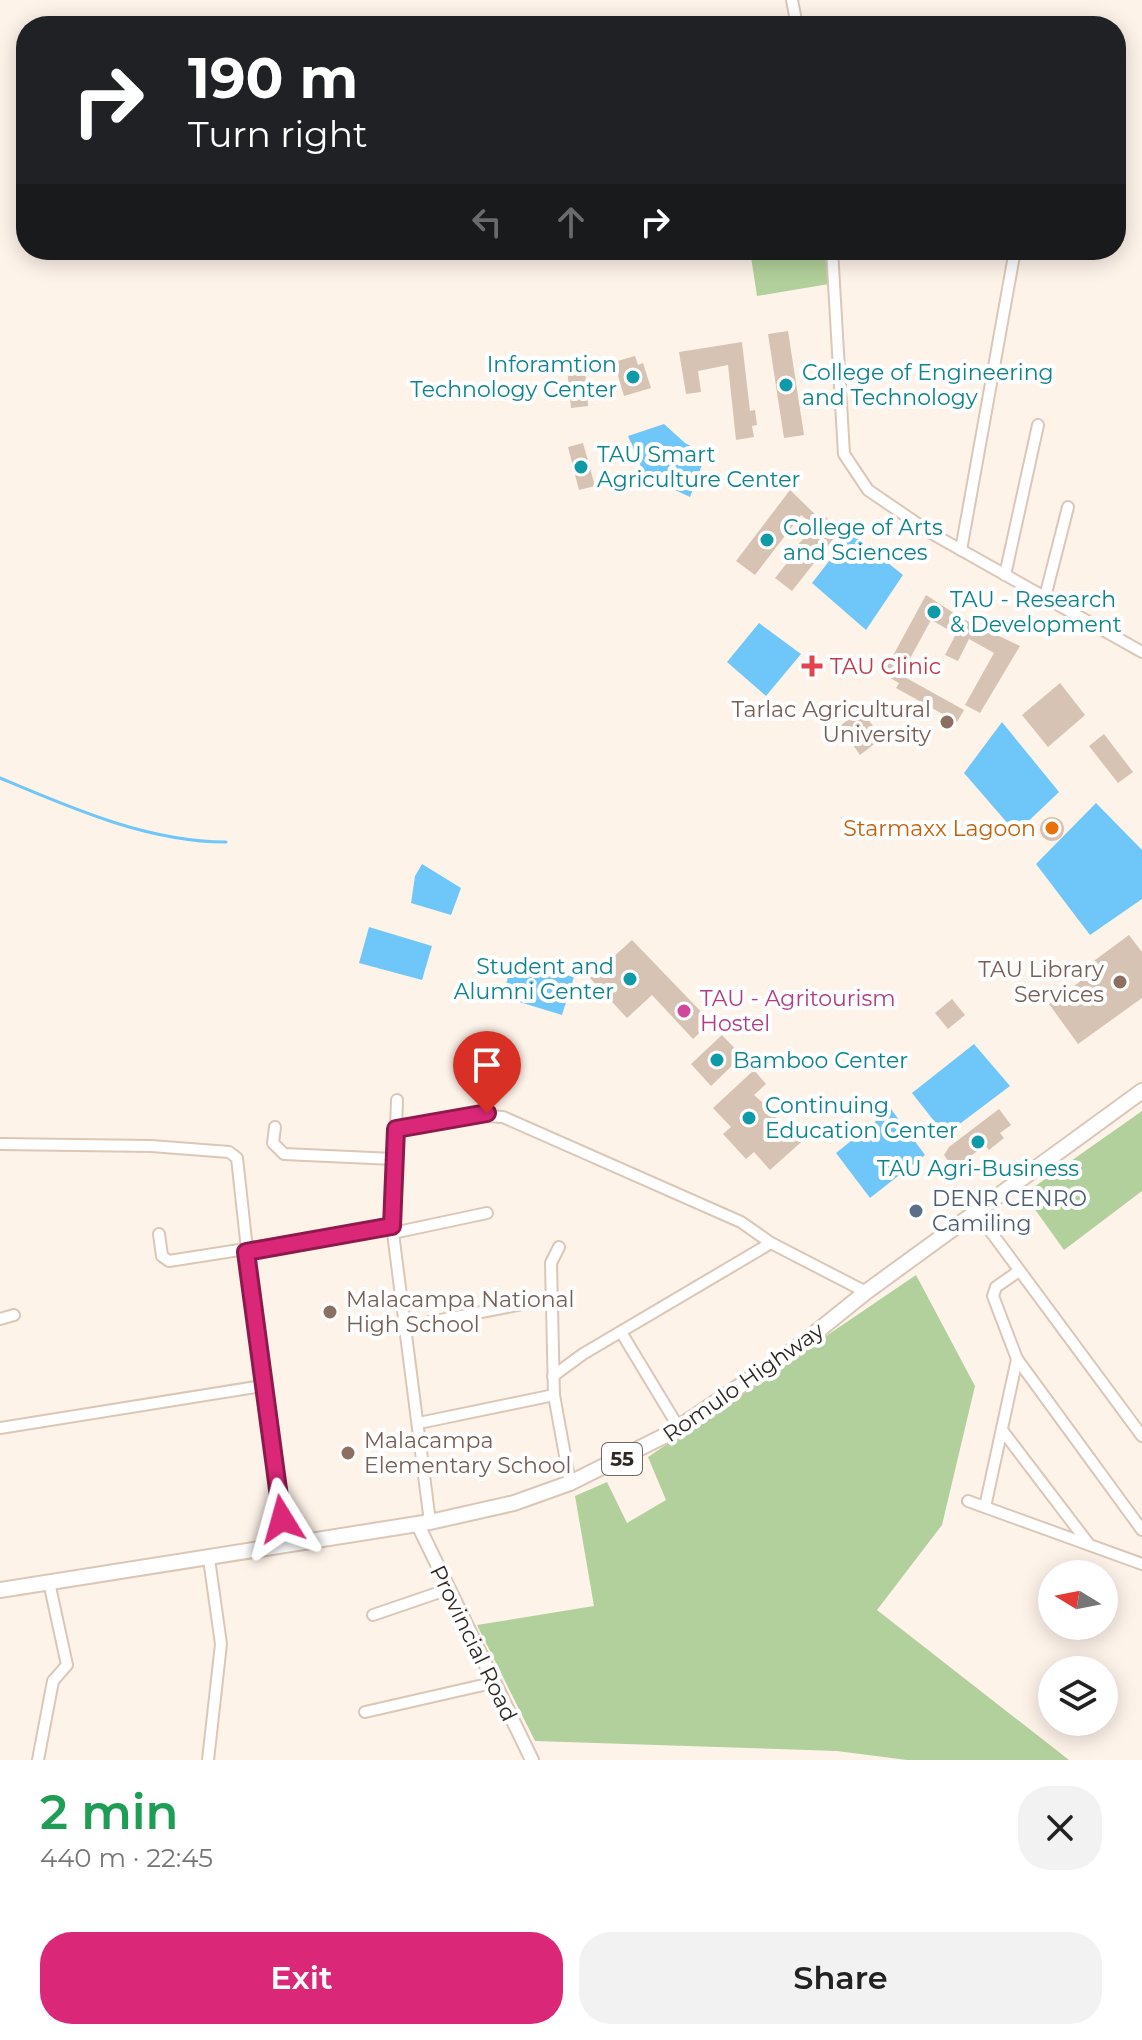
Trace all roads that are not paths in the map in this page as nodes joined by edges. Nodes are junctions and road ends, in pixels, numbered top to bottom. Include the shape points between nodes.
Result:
1 (833, 260) edge
2 (1013, 260) edge
3 (1038, 425) dead end
4 (1068, 507) dead end
5 (961, 550) junction
6 (1005, 575) junction
7 (1045, 597) junction
8 (1142, 652) edge
9 (1142, 1091) edge
10 (397, 1100) dead end
11 (275, 1127) dead end
12 (396, 1129) junction
13 (0, 1144) edge
14 (394, 1159) junction
15 (487, 1213) dead end
16 (977, 1213) junction
17 (392, 1230) junction
18 (159, 1234) dead end
19 (771, 1243) junction
20 (559, 1247) dead end
21 (246, 1252) junction
22 (1019, 1271) junction
23 (866, 1292) junction
24 (554, 1298) junction
25 (14, 1315) dead end
26 (0, 1319) edge
27 (404, 1327) junction
28 (621, 1332) junction
29 (1017, 1359) junction
30 (553, 1376) junction
31 (262, 1386) junction
32 (554, 1395) junction
33 (419, 1423) junction
34 (0, 1428) edge
35 (679, 1428) junction
36 (1002, 1430) junction
37 (1142, 1436) edge
38 (570, 1483) junction
39 (968, 1501) dead end
40 (985, 1507) junction
41 (424, 1523) junction
42 (1142, 1530) edge
43 (1089, 1545) junction
44 (286, 1546) junction
45 (209, 1559) junction
46 (1142, 1564) edge
47 (49, 1582) junction
48 (449, 1589) junction
49 (0, 1590) edge
50 (373, 1615) dead end
51 (492, 1683) junction
52 (365, 1712) dead end
53 (38, 1760) edge
54 (208, 1760) edge
55 (532, 1760) edge

1 - 5 street via 844,454 868,490
2 - 5 street
3 - 6 street
4 - 7 street
5 - 6 street
6 - 7 street
7 - 8 street
9 - 16 highway, Romulo Highway / 55
10 - 12 street
11 - 14 street via 273,1143 284,1154
12 - 14 street
12 - 19 street via 470,1115 503,1117 741,1222
13 - 21 street via 229,1152 239,1169
14 - 17 street
15 - 17 street
16 - 22 street
16 - 23 highway, Romulo Highway / 55
17 - 21 street
17 - 27 street
18 - 21 street via 162,1256 169,1261
19 - 23 street
19 - 28 street
20 - 24 street via 551,1263
21 - 31 street
22 - 29 street via 996,1287 993,1296
22 - 37 street
23 - 35 highway, Romulo Highway / 55 via 799,1346
24 - 27 street
24 - 30 street
25 - 26 street
27 - 33 street
28 - 30 street
28 - 35 street
29 - 36 street
29 - 42 street
30 - 32 street
31 - 34 street
31 - 44 street
32 - 33 street
32 - 38 street
33 - 41 street
35 - 38 highway, Romulo Highway / 55
36 - 40 street
36 - 43 street
38 - 41 highway, Romulo Highway / 55 via 514,1503
39 - 40 street
40 - 43 street
41 - 44 highway, Romulo Highway / 55
41 - 48 main road, Provincial Road
43 - 46 street
44 - 45 highway, Romulo Highway / 55
45 - 47 highway, Romulo Highway / 55
45 - 54 street via 221,1644
47 - 49 highway, Romulo Highway / 55
47 - 53 street via 67,1665 53,1681
48 - 50 street
48 - 51 main road, Provincial Road
51 - 52 street
51 - 55 main road, Provincial Road

